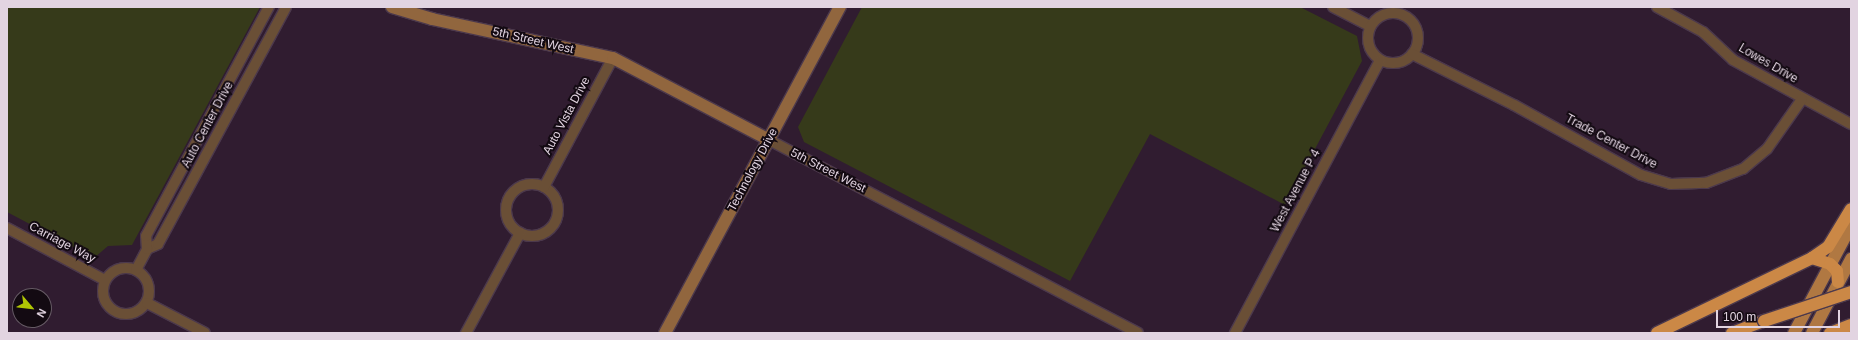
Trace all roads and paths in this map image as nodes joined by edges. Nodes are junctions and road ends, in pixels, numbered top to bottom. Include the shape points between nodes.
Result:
1 (269, 7) edge
2 (286, 7) edge
3 (392, 7) edge
4 (840, 7) edge
5 (1333, 7) edge
6 (1657, 7) edge
7 (1370, 26) junction
8 (1412, 54) junction
9 (613, 58) junction
10 (1380, 60) junction
11 (1802, 99) junction
12 (1851, 124) edge
13 (769, 140) junction
14 (544, 187) junction
15 (1851, 209) edge
16 (1851, 226) edge
17 (7, 228) edge
18 (520, 233) junction
19 (147, 249) junction
20 (1812, 258) junction
21 (1851, 260) edge
22 (1830, 264) junction
23 (136, 270) junction
24 (105, 280) junction
25 (1838, 282) junction
26 (1851, 292) edge
27 (147, 303) junction
28 (1851, 325) edge
29 (205, 333) edge
30 (466, 333) edge
31 (665, 333) edge
32 (1138, 333) edge
33 (1235, 333) edge
34 (1657, 333) edge
35 (1732, 333) edge
36 (1794, 333) edge
37 (1812, 333) edge
38 (1830, 333) edge

1 - 19 street, Auto Center Drive via 146,236
2 - 19 street, Auto Center Drive via 158,244
3 - 9 street, 5th Street West via 432,20
4 - 13 street, Technology Drive
5 - 7 street
6 - 11 street, Lowes Drive via 1703,32 1733,60
7 - 8 street via 1383,15 1391,13 1408,18 1417,30 1418,39
7 - 10 street via 1368,43 1371,51
8 - 10 street via 1397,63
8 - 11 street, Trade Center Drive via 1514,105 1641,175 1672,184 1706,183 1743,168 1767,149
9 - 13 street, 5th Street West
9 - 14 street, Auto Vista Drive
10 - 33 street, West Avenue P 4
11 - 12 street, Lowes Drive
13 - 31 street, Technology Drive
13 - 32 street, 5th Street West
14 - 18 street via 557,202 555,222 549,231 540,235
14 - 18 street via 532,184 517,188 509,198 505,210 507,218
15 - 20 highway via 1828,247
16 - 22 main road
17 - 24 street, Carriage Way
18 - 30 street
19 - 23 street, Auto Center Drive
20 - 22 highway
20 - 34 highway
21 - 25 main road
22 - 25 highway via 1837,271
22 - 36 main road
23 - 24 street via 122,268 113,271
23 - 27 street via 143,275 149,286
24 - 27 street via 104,299 118,314 132,314
25 - 37 main road
26 - 35 highway, bridge
27 - 29 street
28 - 38 highway

